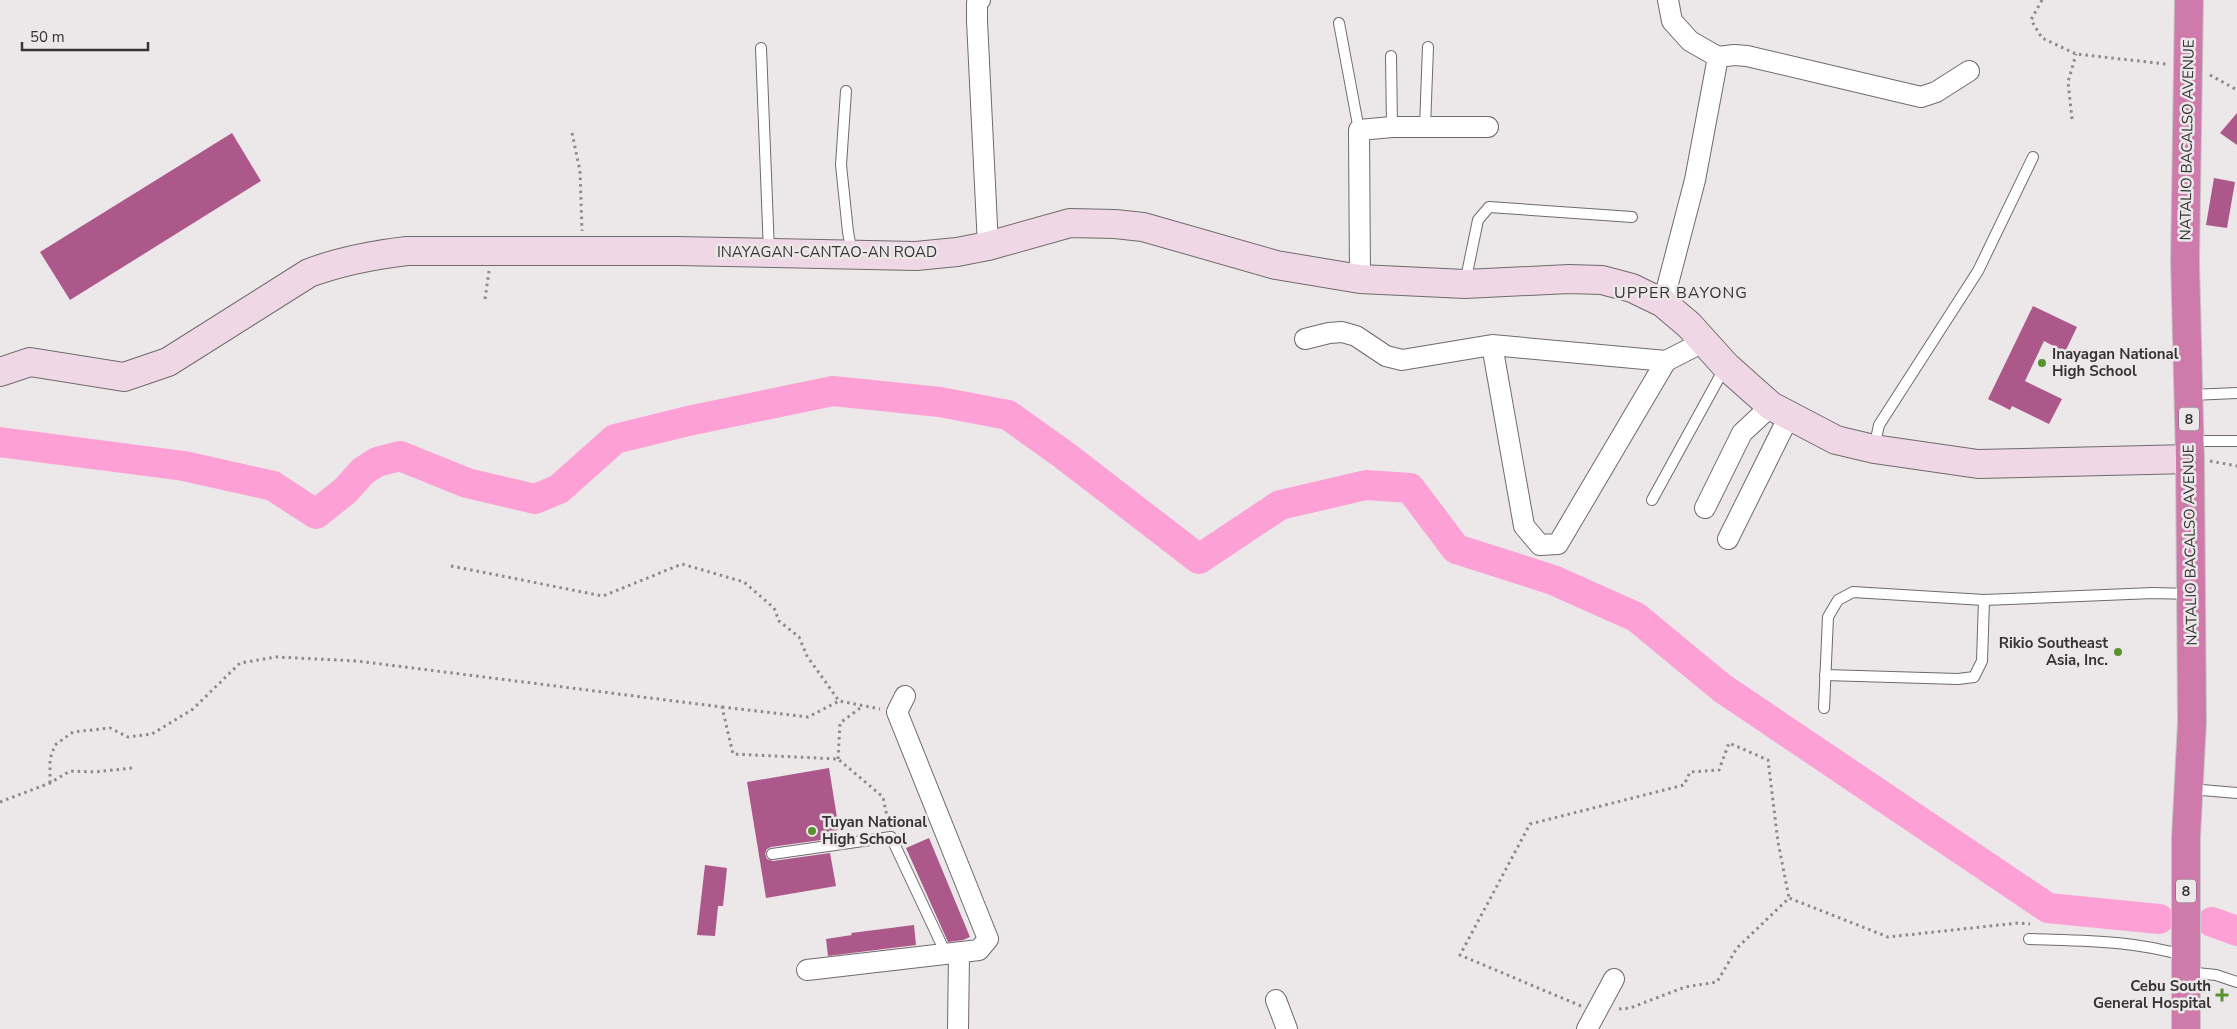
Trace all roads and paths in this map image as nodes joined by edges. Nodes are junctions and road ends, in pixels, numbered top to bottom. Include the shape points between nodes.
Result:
1 (980, 0) edge
2 (1668, 0) edge
3 (2042, 0) edge
4 (2189, 0) edge
5 (1339, 23) dead end
6 (761, 48) dead end
7 (1428, 48) dead end
8 (2076, 54) junction
9 (1391, 56) dead end
10 (1718, 58) junction
11 (2189, 70) junction
12 (1969, 71) dead end
13 (2237, 90) edge
14 (846, 91) dead end
15 (2072, 119) dead end
16 (1392, 127) junction
17 (1425, 127) junction
18 (1488, 127) dead end
19 (1359, 130) junction
20 (572, 133) dead end
21 (2033, 157) dead end
22 (1632, 217) dead end
23 (988, 246) junction
24 (582, 250) junction
25 (769, 253) junction
26 (852, 255) junction
27 (1360, 279) junction
28 (1465, 284) junction
29 (1663, 303) junction
30 (1305, 339) dead end
31 (1705, 341) junction
32 (1492, 345) junction
33 (1666, 360) junction
34 (1726, 366) junction
35 (0, 372) edge
36 (2237, 393) edge
37 (2188, 395) junction
38 (1780, 411) junction
39 (2237, 441) edge
40 (1874, 448) junction
41 (2190, 450) junction
42 (1652, 500) dead end
43 (1705, 508) dead end
44 (1728, 539) dead end
45 (451, 566) dead end
46 (2191, 594) junction
47 (1984, 600) junction
48 (1825, 675) junction
49 (839, 701) junction
50 (901, 704) joint
51 (864, 705) junction
52 (722, 707) junction
53 (1824, 708) dead end
54 (838, 759) junction
55 (133, 768) dead end
56 (50, 783) junction
57 (2188, 789) junction
58 (2237, 793) edge
59 (0, 802) edge
60 (891, 837) junction
61 (772, 854) dead end
62 (1789, 898) junction
63 (2036, 925) dead end
64 (2029, 939) dead end
65 (952, 954) junction
66 (2186, 964) junction
67 (807, 970) dead end
68 (1614, 979) dead end
69 (2237, 982) edge
70 (1276, 1000) dead end
71 (1591, 1020) edge
72 (958, 1029) edge
73 (1286, 1029) edge
74 (2186, 1029) edge

1 - 23 street via 977,3 977,21
2 - 10 street via 1672,21 1690,41
3 - 8 path via 2030,20 2042,38
4 - 11 highway, NATALIO BACALSO AVENUE / 8
5 - 19 lane
6 - 25 lane
7 - 17 lane
8 - 11 path
8 - 15 path via 2068,82
9 - 16 lane
10 - 12 street via 1734,54 1747,56 1921,96 1936,92
10 - 29 street via 1695,180
11 - 13 path via 2212,74
11 - 37 highway, NATALIO BACALSO AVENUE / 8 via 2185,260
14 - 26 lane via 841,165
16 - 17 street
16 - 19 street
17 - 18 street
19 - 27 street
20 - 24 path via 580,171
21 - 40 lane via 1978,271 1879,425
22 - 28 lane via 1489,207 1478,220
23 - 26 street, INAYAGAN-CANTAO-AN ROAD via 916,256
23 - 27 street, INAYAGAN-CANTAO-AN ROAD via 1070,223 1115,224 1143,227 1276,265
24 - 25 street, INAYAGAN-CANTAO-AN ROAD
24 - 35 street, INAYAGAN-CANTAO-AN ROAD via 407,251 369,255 309,273 168,362 131,374 124,376 30,362
25 - 26 street, INAYAGAN-CANTAO-AN ROAD
27 - 28 street, INAYAGAN-CANTAO-AN ROAD
28 - 29 street, INAYAGAN-CANTAO-AN ROAD via 1602,280 1632,288
29 - 31 street, INAYAGAN-CANTAO-AN ROAD
30 - 32 street via 1342,332 1356,336 1386,356 1402,360
31 - 33 street
31 - 34 street, INAYAGAN-CANTAO-AN ROAD
32 - 33 street
32 - 33 street via 1524,526 1540,545 1558,544
34 - 38 street, INAYAGAN-CANTAO-AN ROAD
34 - 42 lane
36 - 37 lane
37 - 41 highway, NATALIO BACALSO AVENUE / 8
38 - 40 street, INAYAGAN-CANTAO-AN ROAD via 1836,440
38 - 43 street via 1742,432
38 - 44 street
39 - 41 lane
40 - 41 street, INAYAGAN-CANTAO-AN ROAD via 1978,464
41 - 46 highway, NATALIO BACALSO AVENUE / 8
45 - 49 path via 603,596 682,564 744,582 774,608 779,621 800,637 808,656
46 - 47 lane via 2153,592
46 - 57 highway, NATALIO BACALSO AVENUE / 8 via 2192,722
47 - 48 lane via 1853,592 1838,600 1828,617
47 - 48 lane via 1982,662 1974,677
48 - 53 lane
49 - 51 path
49 - 52 path via 808,717
50 - 51 path
50 - 65 street via 988,939 980,950
51 - 54 path via 840,723
52 - 54 path via 734,754
52 - 56 path via 357,661 276,657 240,663 193,709 152,734 128,737 110,728 73,732 55,745 50,758
54 - 60 path via 883,797
55 - 56 path via 70,772
56 - 59 path
57 - 58 lane
57 - 66 highway, NATALIO BACALSO AVENUE / 8
60 - 61 lane
60 - 65 lane
62 - 63 path via 1888,937 2018,923
62 - 71 path via 1737,948 1717,982 1685,987
62 - 71 path via 1768,760 1729,743 1719,770 1690,772 1684,785 1530,824 1460,955
64 - 66 lane via 2110,942 2164,950
65 - 67 street
65 - 72 street
66 - 69 lane
66 - 74 highway, NATALIO BACALSO AVENUE / 8
68 - 71 street
70 - 73 street

